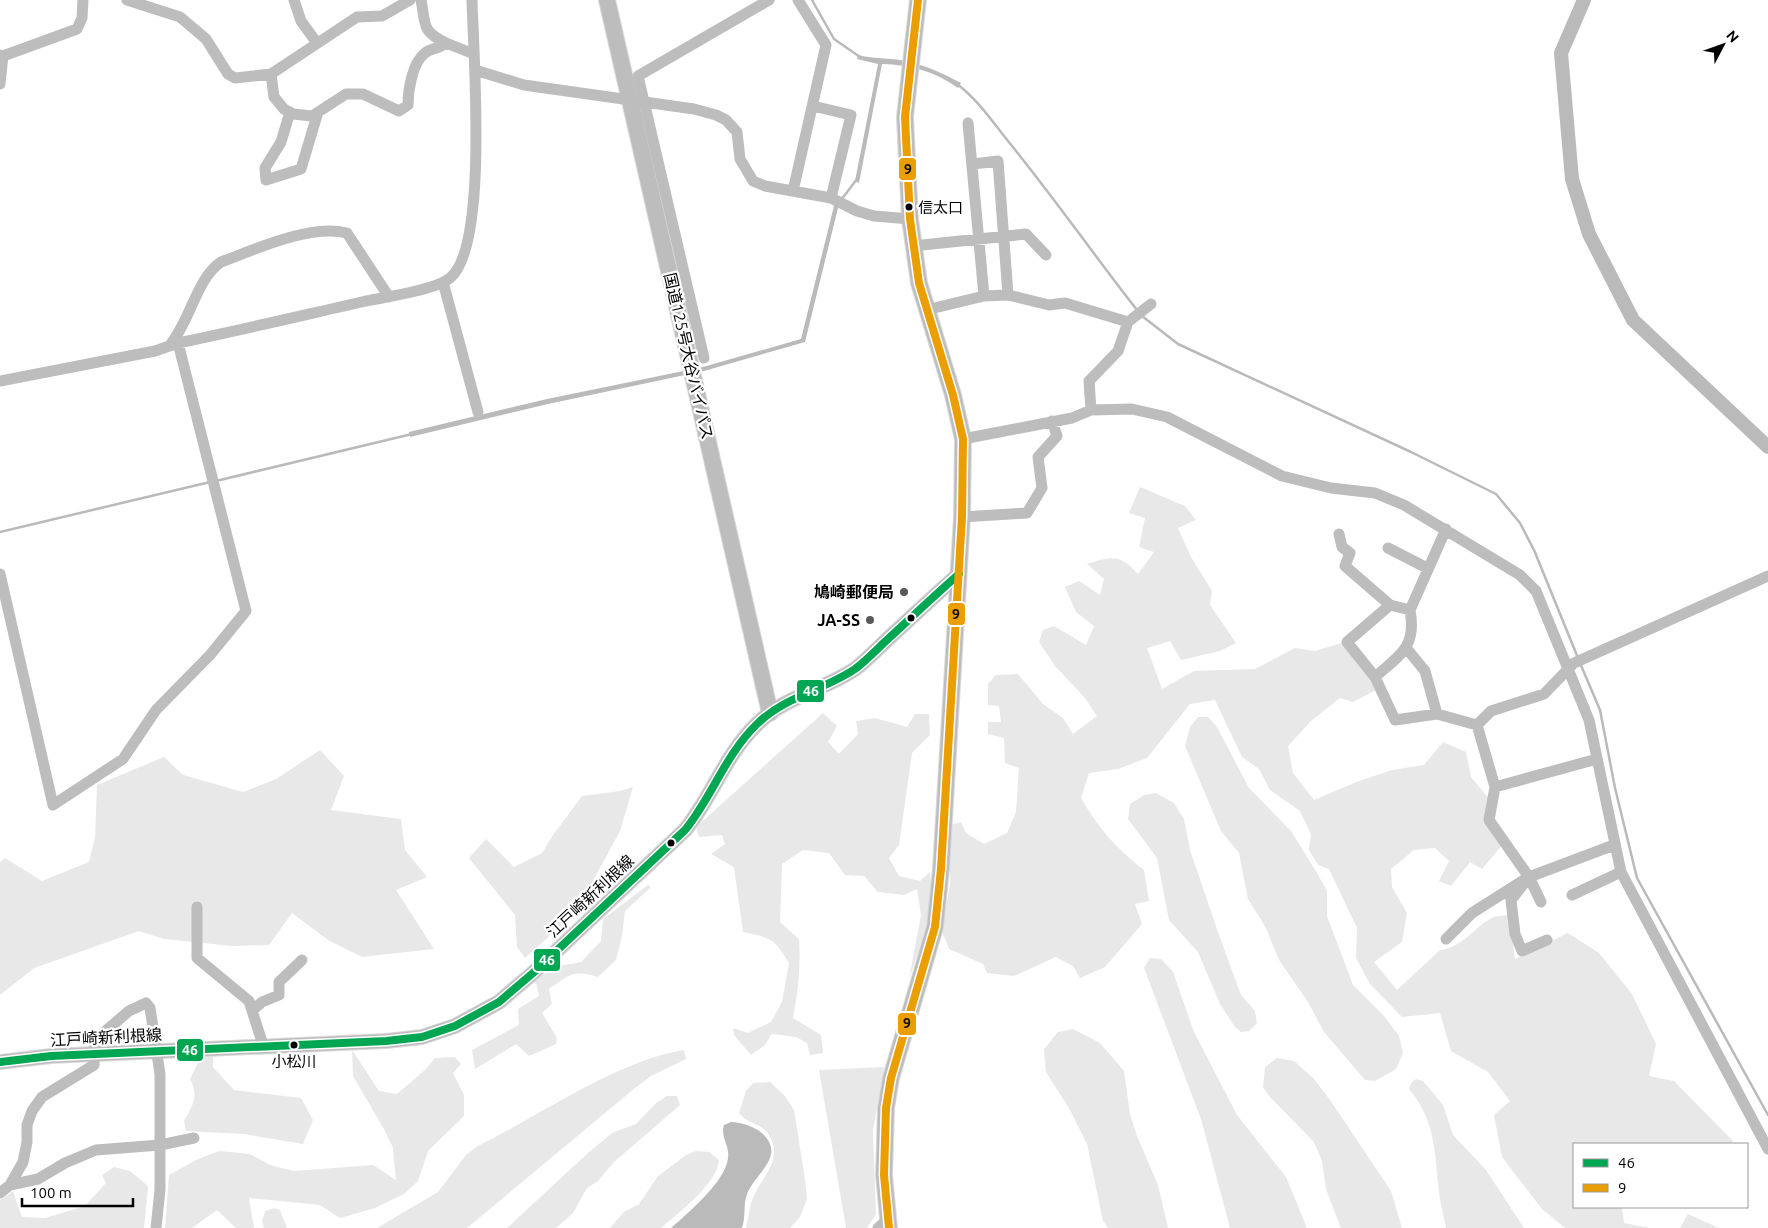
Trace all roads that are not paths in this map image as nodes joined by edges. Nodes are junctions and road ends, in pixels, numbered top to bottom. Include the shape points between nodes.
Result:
1 (83, 0) edge
2 (127, 0) edge
3 (294, 0) edge
4 (410, 0) edge
5 (421, 0) edge
6 (472, 0) edge
7 (607, 0) edge
8 (770, 0) edge
9 (798, 0) edge
10 (918, 0) edge
11 (317, 43) junction
12 (446, 44) junction
13 (474, 54) junction
14 (2, 56) edge
15 (1, 70) edge
16 (475, 70) junction
17 (271, 74) junction
18 (0, 84) edge
19 (638, 102) junction
20 (813, 106) junction
21 (290, 112) junction
22 (318, 112) junction
23 (968, 123) dead end
24 (973, 164) junction
25 (793, 191) junction
26 (831, 198) junction
27 (910, 219) junction
28 (1004, 237) junction
29 (980, 239) junction
30 (913, 246) junction
31 (1046, 255) dead end
32 (443, 282) junction
33 (1008, 295) junction
34 (984, 296) junction
35 (388, 297) junction
36 (1151, 304) dead end
37 (926, 310) junction
38 (1128, 322) junction
39 (174, 344) junction
40 (704, 358) dead end
41 (0, 381) edge
42 (1091, 410) junction
43 (478, 412) dead end
44 (1052, 421) junction
45 (963, 439) junction
46 (962, 517) junction
47 (1446, 529) junction
48 (1339, 534) dead end
49 (1388, 548) dead end
50 (1427, 568) junction
51 (0, 574) edge
52 (958, 574) junction
53 (1768, 576) edge
54 (1390, 605) junction
55 (1410, 610) junction
56 (1407, 649) junction
57 (1571, 664) junction
58 (1375, 677) junction
59 (770, 713) junction
60 (1437, 714) junction
61 (1477, 725) junction
62 (1597, 759) junction
63 (1495, 787) junction
64 (1614, 845) junction
65 (1621, 872) junction
66 (1529, 877) junction
67 (1572, 895) dead end
68 (1541, 902) dead end
69 (198, 907) dead end
70 (1446, 939) dead end
71 (1548, 940) dead end
72 (302, 960) dead end
73 (253, 1010) junction
74 (263, 1045) junction
75 (157, 1052) junction
76 (94, 1054) junction
77 (0, 1062) edge
78 (194, 1138) dead end
79 (160, 1145) junction
80 (1768, 1149) edge
81 (10, 1185) junction
82 (0, 1193) edge
83 (885, 1225) edge
84 (156, 1228) edge

1 - 14 street via 82,18 77,29
2 - 17 street via 180,17 206,39 228,74 234,78
3 - 11 street via 301,20
4 - 11 street via 382,16 357,17
5 - 12 street via 426,29
6 - 13 street
7 - 19 highway, 国道125号大谷バイパス
8 - 19 street via 638,76
9 - 20 street via 826,46
10 - 27 highway via 905,133
11 - 17 street
12 - 13 street
12 - 22 street via 439,50 426,52 421,58 408,87 408,105 399,111 363,94 346,94
13 - 16 street
14 - 15 street
15 - 18 street
16 - 19 street via 524,85
16 - 32 street via 477,170 467,246 451,278
17 - 21 street via 274,96
19 - 25 street via 716,114 736,132 740,159 753,181
19 - 40 street
19 - 59 highway, 国道125号大谷バイパス
20 - 25 street
20 - 26 street via 851,115
21 - 22 street via 303,116
21 - 22 street via 281,142 265,168 266,180 301,169
23 - 24 street
24 - 28 street via 998,160
24 - 29 street
25 - 26 street
26 - 27 street via 874,216
27 - 30 highway
28 - 29 street
28 - 31 street via 1026,234
28 - 33 street
29 - 30 street
29 - 34 street
30 - 37 highway
32 - 35 street
32 - 43 street
33 - 34 street
33 - 38 street via 1049,305 1065,303
34 - 37 street
35 - 39 street
35 - 39 street via 347,233 304,234 220,262 210,270
36 - 38 street
37 - 45 highway via 953,395
38 - 42 street via 1118,351 1089,381
39 - 41 street via 155,351
39 - 51 street via 246,610 221,644 156,710 123,759 53,805
42 - 44 street via 1072,418
42 - 47 street via 1132,409 1167,417 1282,476 1331,488 1375,493
44 - 45 street
44 - 46 street via 1057,436 1038,457 1042,488 1027,513
45 - 46 highway
46 - 52 highway
47 - 50 street
47 - 57 street via 1520,575 1536,591
48 - 54 street via 1342,547 1350,553 1345,566
49 - 50 street
50 - 55 street
52 - 59 main road, 江戸崎新利根線 via 857,668
52 - 83 highway via 935,927 891,1078 883,1152
53 - 57 street
54 - 55 street
54 - 58 street via 1347,642
55 - 56 street via 1413,628
56 - 58 street
56 - 60 street via 1425,671
57 - 61 street via 1544,694 1491,711
57 - 62 street via 1589,720
58 - 60 street via 1395,720
59 - 74 main road, 江戸崎新利根線 via 737,746 700,811 685,830 499,1002 469,1020 422,1037 349,1044
60 - 61 street
61 - 63 street
62 - 63 street
62 - 64 street
63 - 66 street via 1489,820
64 - 65 street
64 - 66 street
65 - 67 street
65 - 80 street
66 - 68 street
66 - 70 street via 1472,913
66 - 71 street via 1511,900 1515,934 1522,951
69 - 73 street via 197,958 249,1001
72 - 73 street via 280,982 279,995
73 - 74 street
74 - 75 main road, 江戸崎新利根線
75 - 76 main road, 江戸崎新利根線
75 - 76 street via 150,1008 146,1003 109,1026 95,1040
75 - 79 street
76 - 77 main road, 江戸崎新利根線
76 - 81 street via 94,1066 42,1097 32,1111 27,1125 28,1142
78 - 79 street
79 - 81 street via 96,1150 38,1179
79 - 84 street
81 - 82 street

